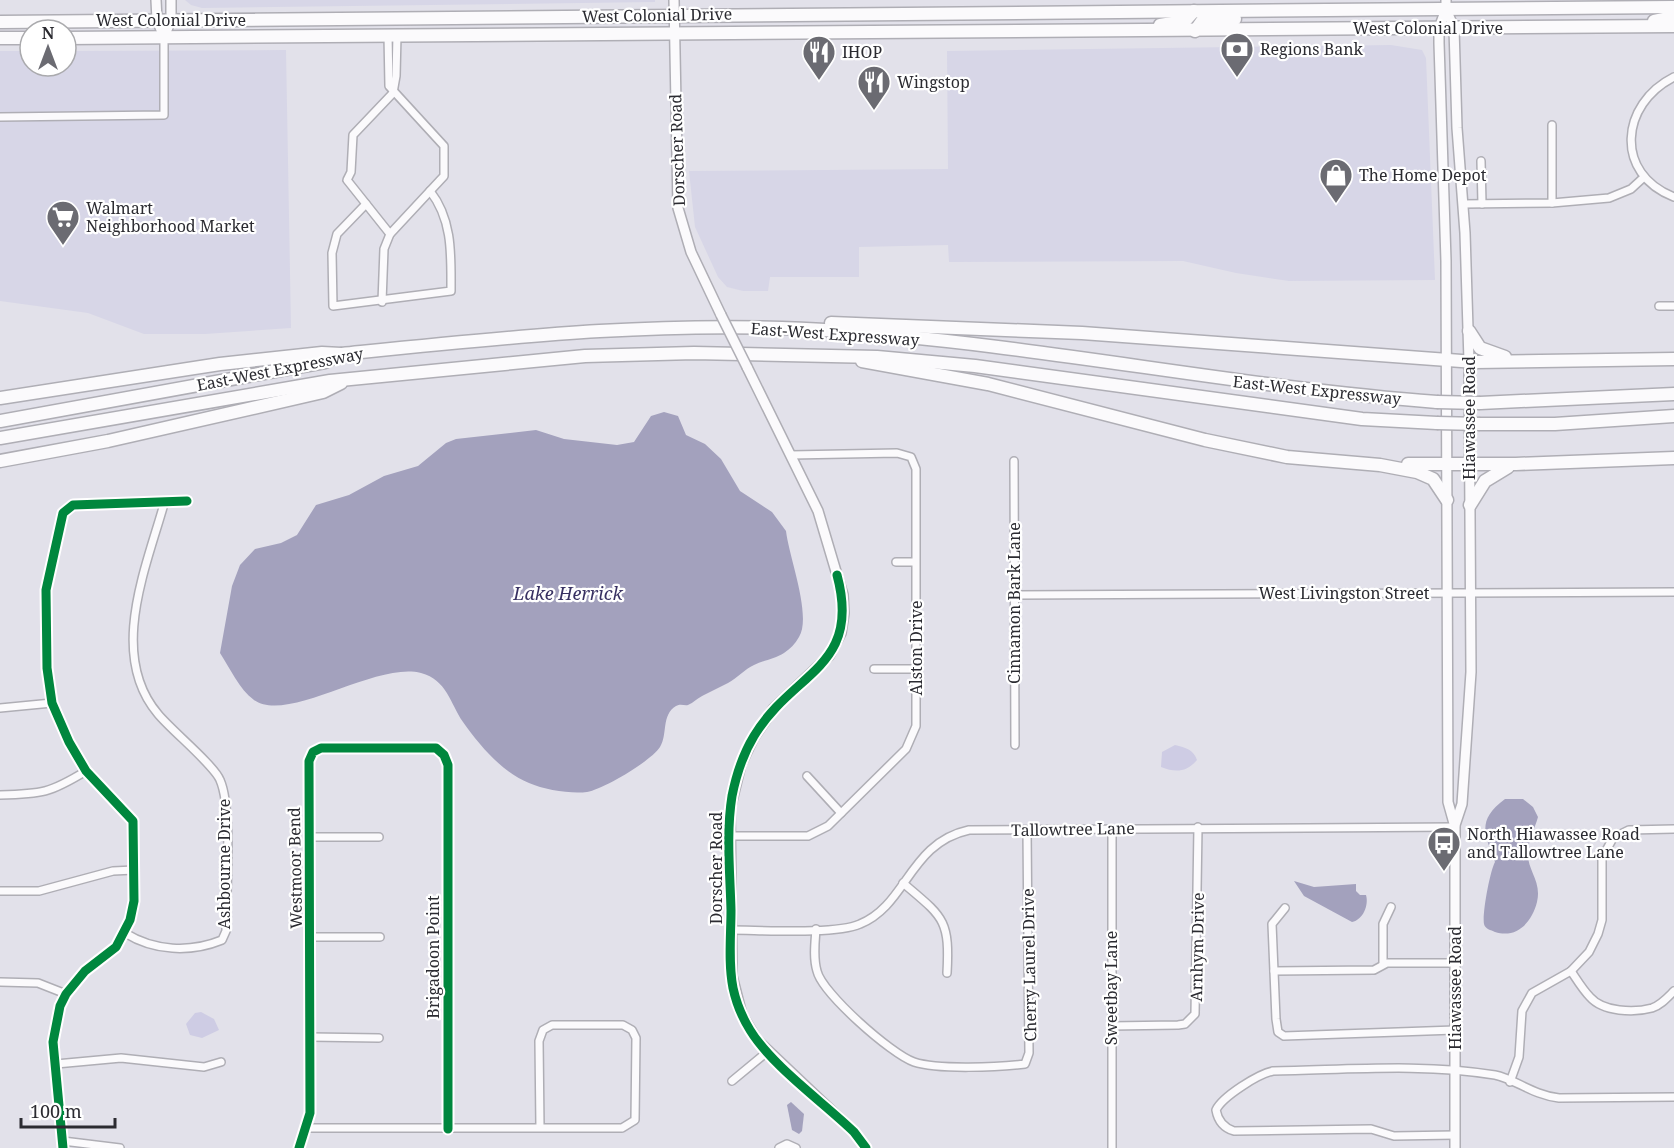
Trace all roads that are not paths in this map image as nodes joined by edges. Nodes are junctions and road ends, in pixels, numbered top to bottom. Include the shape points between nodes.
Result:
1 (156, 0) edge
2 (171, 0) edge
3 (674, 0) edge
4 (1446, 5) edge
5 (1674, 7) edge
6 (1194, 11) junction
7 (1289, 11) junction
8 (956, 13) junction
9 (674, 15) junction
10 (1674, 17) edge
11 (391, 18) junction
12 (446, 18) junction
13 (157, 20) junction
14 (171, 20) junction
15 (0, 22) edge
16 (1627, 27) junction
17 (1674, 27) edge
18 (1439, 28) junction
19 (1454, 28) junction
20 (1132, 31) junction
21 (1195, 31) junction
22 (955, 32) junction
23 (674, 34) junction
24 (393, 35) junction
25 (338, 36) junction
26 (164, 37) junction
27 (0, 38) edge
28 (18, 38) edge
29 (78, 38) edge
30 (1674, 77) edge
31 (393, 93) junction
32 (0, 117) edge
33 (1552, 125) dead end
34 (1481, 161) dead end
35 (1643, 178) junction
36 (430, 191) junction
37 (1674, 197) edge
38 (1552, 203) junction
39 (366, 204) junction
40 (1463, 204) junction
41 (1482, 204) junction
42 (390, 234) junction
43 (382, 302) junction
44 (1659, 306) dead end
45 (1674, 306) edge
46 (792, 328) junction
47 (1469, 331) junction
48 (342, 354) junction
49 (853, 357) junction
50 (1447, 359) junction
51 (1674, 359) edge
52 (1469, 361) junction
53 (1518, 361) junction
54 (347, 380) junction
55 (1674, 394) edge
56 (0, 398) edge
57 (1674, 416) edge
58 (0, 421) edge
59 (0, 438) edge
60 (791, 455) junction
61 (1674, 458) edge
62 (0, 461) edge
63 (1014, 461) dead end
64 (1380, 465) junction
65 (1470, 465) junction
66 (1516, 465) junction
67 (1447, 466) junction
68 (1447, 500) junction
69 (187, 501) dead end
70 (164, 504) junction
71 (1470, 506) junction
72 (896, 562) dead end
73 (915, 562) junction
74 (1448, 592) junction
75 (1470, 592) junction
76 (1674, 592) edge
77 (1014, 595) junction
78 (874, 669) dead end
79 (917, 669) junction
80 (52, 703) junction
81 (0, 708) edge
82 (1015, 745) dead end
83 (86, 771) junction
84 (807, 776) dead end
85 (448, 785) joint
86 (0, 795) edge
87 (841, 813) junction
88 (1198, 827) junction
89 (1455, 827) junction
90 (1112, 829) junction
91 (1674, 829) edge
92 (1027, 830) junction
93 (730, 836) junction
94 (309, 837) junction
95 (378, 837) dead end
96 (134, 870) junction
97 (903, 883) junction
98 (0, 891) edge
99 (1391, 907) dead end
100 (1285, 908) dead end
101 (816, 929) junction
102 (731, 930) junction
103 (125, 933) junction
104 (310, 937) junction
105 (380, 937) dead end
106 (1455, 963) junction
107 (1383, 964) junction
108 (1274, 971) junction
109 (1571, 971) junction
110 (947, 973) dead end
111 (0, 982) edge
112 (1674, 992) edge
113 (66, 994) junction
114 (1111, 1026) junction
115 (1455, 1030) junction
116 (310, 1037) junction
117 (379, 1038) dead end
118 (767, 1052) junction
119 (221, 1062) dead end
120 (56, 1064) junction
121 (1456, 1072) junction
122 (732, 1081) dead end
123 (1510, 1082) junction
124 (1674, 1097) edge
125 (308, 1128) junction
126 (540, 1128) junction
127 (448, 1129) junction
128 (1455, 1135) junction
129 (63, 1144) edge
130 (120, 1148) edge
131 (299, 1148) edge
132 (779, 1148) edge
133 (796, 1148) edge
134 (866, 1148) edge
135 (1112, 1148) edge
136 (1455, 1148) edge

1 - 13 main road
2 - 14 main road
3 - 9 main road, Dorscher Road
4 - 5 highway, West Colonial Drive
4 - 7 highway, West Colonial Drive
4 - 18 main road, Hiawassee Road
4 - 19 main road, Hiawassee Road
6 - 7 highway, West Colonial Drive
6 - 8 highway, West Colonial Drive
6 - 20 highway via 1185,21
7 - 21 highway via 1278,16 1206,20 1198,23
8 - 9 highway, West Colonial Drive
8 - 22 highway
9 - 12 highway, West Colonial Drive
9 - 23 main road, Dorscher Road
10 - 16 highway
11 - 12 highway, West Colonial Drive
11 - 14 highway, West Colonial Drive
11 - 25 highway via 376,30
12 - 24 highway via 403,27
13 - 14 highway, West Colonial Drive
13 - 15 highway, West Colonial Drive
13 - 26 main road
14 - 26 main road
16 - 17 highway, West Colonial Drive
16 - 19 highway, West Colonial Drive
18 - 19 highway, West Colonial Drive
18 - 21 highway, West Colonial Drive
18 - 50 main road, Hiawassee Road
19 - 40 main road, Hiawassee Road
20 - 21 highway, West Colonial Drive
20 - 22 highway, West Colonial Drive
22 - 23 highway, West Colonial Drive
23 - 24 highway, West Colonial Drive
23 - 60 main road, Dorscher Road, bridge via 678,208 691,252
24 - 25 highway, West Colonial Drive
24 - 31 street via 389,86
25 - 26 highway, West Colonial Drive
26 - 29 highway, West Colonial Drive
26 - 32 street via 164,115
27 - 28 highway
30 - 35 street via 1649,95 1638,112 1631,148
31 - 36 street via 444,146 444,176
31 - 39 street via 352,135 351,172 347,180
33 - 38 street
34 - 41 street
35 - 37 street via 1656,190
35 - 38 street via 1621,195
36 - 42 street
36 - 43 street via 440,204 450,242 450,291
38 - 41 street
39 - 42 street
39 - 43 street via 337,234 332,253 333,306
40 - 41 street
40 - 47 main road, Hiawassee Road
42 - 43 street via 384,249
44 - 45 street
46 - 48 highway, East-West Expressway via 591,330
46 - 50 highway via 805,323 973,327
46 - 55 highway, East-West Expressway, bridge via 1027,351 1291,389 1437,402
47 - 52 main road, Hiawassee Road
47 - 53 highway via 1480,348
48 - 56 highway via 220,364
48 - 58 highway, East-West Expressway via 325,362
49 - 54 highway, East-West Expressway via 704,353 585,356
49 - 57 highway, East-West Expressway, bridge via 975,366 1330,414 1437,423 1555,424
49 - 64 highway via 874,365 988,384 1287,457
50 - 52 highway
50 - 67 main road, Hiawassee Road
51 - 53 highway
52 - 53 highway
52 - 65 main road, Hiawassee Road
54 - 59 highway, East-West Expressway
54 - 62 highway via 312,395
60 - 73 street, Alston Drive via 897,453 911,457 916,469
60 - 93 main road, Dorscher Road via 823,523 843,595 843,624 829,656 784,697 754,737 733,794
61 - 66 highway
63 - 77 street, Cinnamon Bark Lane
64 - 67 highway
64 - 68 highway via 1426,475
65 - 66 highway
65 - 67 highway
65 - 71 main road, Hiawassee Road
66 - 71 highway via 1492,474
67 - 68 main road, Hiawassee Road
68 - 74 main road, Hiawassee Road
69 - 70 street
70 - 80 street via 73,504 63,513 46,590 47,668
70 - 103 street, Ashbourne Drive via 139,594 132,644 139,681 156,713 220,779 226,802 226,931 222,940 206,947 171,948 140,943
71 - 75 main road, Hiawassee Road
72 - 73 street
73 - 79 street, Alston Drive
74 - 75 street, West Livingston Street
74 - 77 street, West Livingston Street
74 - 89 main road, Hiawassee Road via 1448,802
75 - 76 street, West Livingston Street
75 - 89 main road, Hiawassee Road via 1467,739 1462,804
77 - 82 street, Cinnamon Bark Lane
78 - 79 street
79 - 87 street, Alston Drive via 913,737 906,749
80 - 81 street
80 - 83 street
83 - 86 street via 57,789
83 - 96 street via 132,821
84 - 87 street
85 - 94 street, Westmoor Bend via 448,765 436,748 321,748 313,752 309,761
85 - 127 street, Brigadoon Point
87 - 93 street, Alston Drive via 828,826 808,836
88 - 89 street, Tallowtree Lane
88 - 90 street, Tallowtree Lane
88 - 114 street, Arnhym Drive via 1195,1014 1178,1025
89 - 106 main road, Hiawassee Road
90 - 92 street, Tallowtree Lane
90 - 114 street, Sweetbay Lane
91 - 109 street via 1629,830 1613,838 1602,858 1602,920 1598,934 1589,952
92 - 97 street, Tallowtree Lane via 969,830 950,834 933,845
92 - 101 street, Cherry Laurel Drive via 1029,1053 1024,1064 931,1065 912,1061 890,1047 825,988 817,972
93 - 102 main road, Dorscher Road
94 - 95 street
94 - 104 street, Westmoor Bend
96 - 98 street via 113,871 39,891
96 - 103 street via 134,901
97 - 101 street, Tallowtree Lane via 878,912 860,924 838,930
97 - 110 street via 944,923 949,939
99 - 107 street via 1383,924
100 - 108 street via 1272,924
101 - 102 street, Tallowtree Lane
102 - 118 main road, Dorscher Road via 737,1002 750,1030
103 - 113 street via 116,947 85,971
104 - 105 street
104 - 116 street, Westmoor Bend
106 - 107 street
106 - 115 main road, Hiawassee Road
107 - 108 street via 1374,970
108 - 115 street via 1278,1032 1284,1036
109 - 112 street via 1590,998 1616,1010 1651,1008
109 - 123 street via 1532,993 1522,1011 1519,1057
111 - 113 street via 38,983
113 - 120 street via 55,1026
114 - 135 street, Sweetbay Lane
115 - 121 main road, Hiawassee Road
116 - 117 street
116 - 125 street, Westmoor Bend
118 - 122 street
118 - 134 main road, Dorscher Road via 854,1132
119 - 120 street via 204,1067 121,1058
120 - 129 street
121 - 123 street via 1497,1075
121 - 128 main road, Hiawassee Road
121 - 128 street via 1273,1071 1223,1101 1216,1110 1220,1122 1234,1131 1371,1129 1394,1136
123 - 124 street via 1543,1096 1559,1098
125 - 127 street
125 - 131 street, Westmoor Bend
126 - 126 street via 622,1128 635,1120 636,1038 632,1030 623,1025 552,1025 543,1030 539,1041
126 - 127 street
128 - 136 main road, Hiawassee Road
129 - 130 street
132 - 133 street via 787,1144

